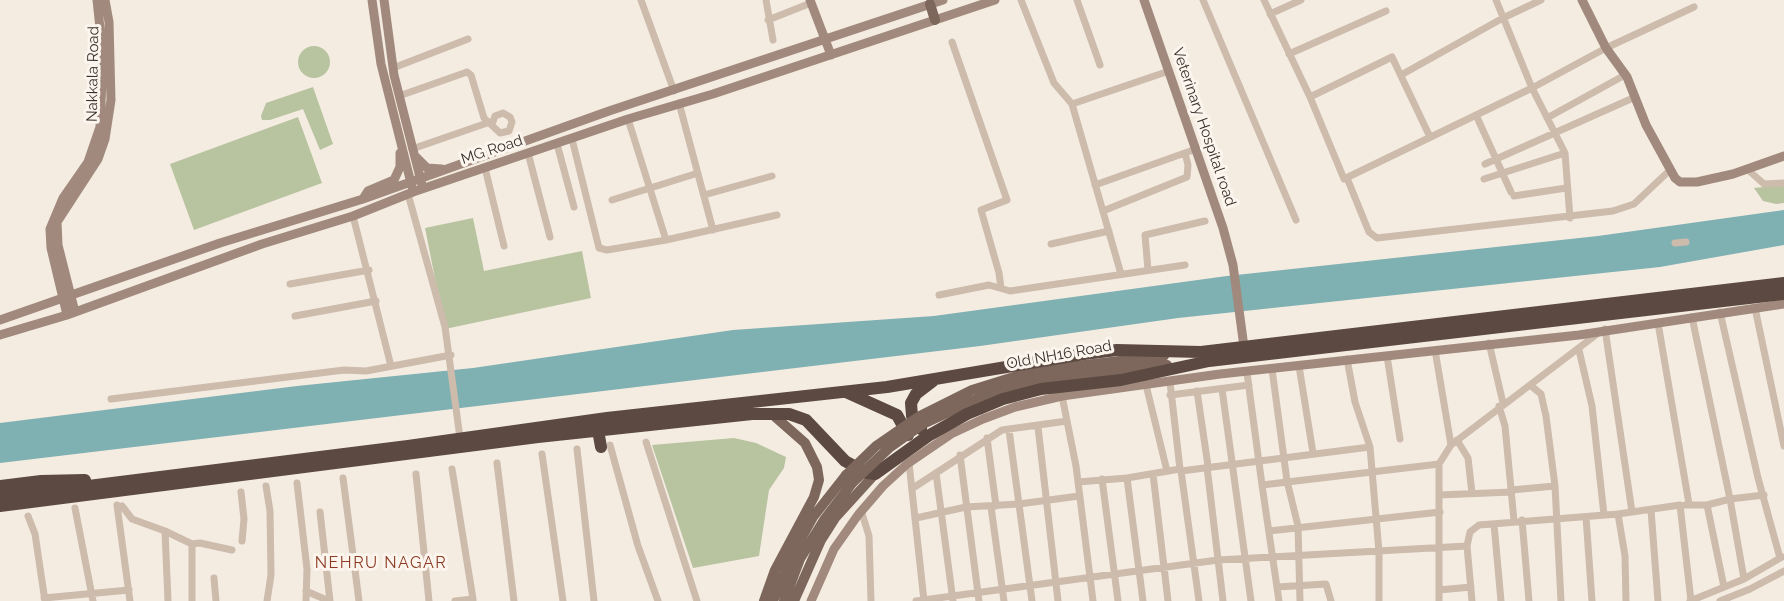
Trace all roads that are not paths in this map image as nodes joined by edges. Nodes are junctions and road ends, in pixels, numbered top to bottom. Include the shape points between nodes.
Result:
1 (97, 0) edge
2 (105, 0) edge
3 (372, 0) edge
4 (384, 0) edge
5 (642, 0) edge
6 (766, 0) edge
7 (943, 0) edge
8 (995, 0) edge
9 (1021, 0) edge
10 (1077, 0) edge
11 (1144, 0) edge
12 (1203, 0) edge
13 (1264, 0) edge
14 (1301, 0) edge
15 (1496, 0) edge
16 (1541, 0) edge
17 (1582, 0) edge
18 (811, 1) edge
19 (930, 4) junction
20 (1694, 7) dead end
21 (1386, 11) dead end
22 (1270, 14) junction
23 (1503, 18) junction
24 (768, 20) junction
25 (935, 20) junction
26 (375, 22) junction
27 (387, 22) junction
28 (468, 39) dead end
29 (826, 39) junction
30 (773, 40) dead end
31 (952, 42) dead end
32 (1606, 48) junction
33 (1289, 54) junction
34 (831, 55) junction
35 (1100, 65) dead end
36 (393, 68) junction
37 (1169, 71) junction
38 (1401, 75) junction
39 (1625, 75) junction
40 (1532, 88) junction
41 (674, 91) junction
42 (399, 96) junction
43 (1310, 97) junction
44 (1633, 98) junction
45 (107, 100) junction
46 (679, 103) junction
47 (1072, 104) junction
48 (1476, 115) junction
49 (1547, 118) junction
50 (628, 119) junction
51 (1556, 133) junction
52 (1430, 137) junction
53 (572, 139) junction
54 (402, 142) junction
55 (557, 144) junction
56 (1196, 149) junction
57 (413, 151) junction
58 (528, 153) junction
59 (1185, 153) junction
60 (1565, 153) junction
61 (1784, 156) edge
62 (1497, 158) junction
63 (1485, 164) dead end
64 (485, 168) junction
65 (449, 169) junction
66 (1747, 169) junction
67 (1670, 170) junction
68 (1502, 172) junction
69 (698, 173) junction
70 (772, 176) dead end
71 (1347, 178) junction
72 (1484, 179) dead end
73 (1784, 183) edge
74 (422, 184) junction
75 (1095, 185) junction
76 (650, 187) junction
77 (1566, 188) junction
78 (411, 190) junction
79 (704, 195) junction
80 (363, 200) junction
81 (612, 200) dead end
82 (574, 207) dead end
83 (1103, 211) junction
84 (777, 215) dead end
85 (353, 216) junction
86 (1570, 218) junction
87 (1296, 220) dead end
88 (1205, 221) dead end
89 (713, 230) junction
90 (1109, 231) junction
91 (550, 237) dead end
92 (666, 240) junction
93 (1686, 242) dead end
94 (1675, 243) dead end
95 (1051, 244) dead end
96 (504, 246) dead end
97 (1185, 265) dead end
98 (369, 270) junction
99 (1148, 270) junction
100 (1121, 274) junction
101 (1784, 283) edge
102 (290, 284) dead end
103 (1001, 288) junction
104 (1784, 294) edge
105 (939, 295) dead end
106 (66, 297) junction
107 (375, 301) junction
108 (1784, 304) edge
109 (1755, 308) junction
110 (1720, 312) junction
111 (71, 313) junction
112 (295, 316) dead end
113 (1692, 317) junction
114 (0, 320) edge
115 (1658, 323) junction
116 (1604, 330) junction
117 (0, 335) edge
118 (1489, 343) junction
119 (1435, 350) junction
120 (1579, 350) junction
121 (1244, 352) junction
122 (1205, 356) junction
123 (1387, 356) junction
124 (451, 358) junction
125 (1347, 359) junction
126 (391, 366) junction
127 (1299, 366) junction
128 (1272, 369) junction
129 (1247, 373) junction
130 (934, 380) junction
131 (1170, 382) junction
132 (1249, 384) junction
133 (1530, 385) junction
134 (1146, 386) junction
135 (1222, 389) junction
136 (1197, 391) junction
137 (845, 392) junction
138 (1170, 395) junction
139 (1062, 396) junction
140 (789, 398) junction
141 (111, 399) dead end
142 (1501, 405) junction
143 (772, 414) junction
144 (789, 414) junction
145 (1067, 421) junction
146 (923, 426) junction
147 (1038, 427) junction
148 (598, 430) junction
149 (1009, 430) junction
150 (459, 434) junction
151 (987, 438) junction
152 (1400, 439) dead end
153 (646, 442) dead end
154 (1454, 442) junction
155 (605, 446) joint
156 (1370, 447) junction
157 (1784, 447) edge
158 (577, 449) dead end
159 (408, 450) junction
160 (1313, 453) junction
161 (542, 454) dead end
162 (960, 455) junction
163 (908, 457) junction
164 (1284, 457) junction
165 (1260, 461) junction
166 (497, 463) dead end
167 (1231, 463) junction
168 (1439, 464) junction
169 (1207, 467) junction
170 (452, 469) dead end
171 (1180, 470) junction
172 (1371, 470) junction
173 (1167, 471) junction
174 (936, 473) junction
175 (416, 474) dead end
176 (875, 474) junction
177 (1153, 474) junction
178 (343, 478) dead end
179 (849, 478) junction
180 (1127, 478) junction
181 (1101, 479) junction
182 (1287, 481) junction
183 (119, 482) junction
184 (1078, 482) junction
185 (297, 483) dead end
186 (1262, 485) junction
187 (0, 486) edge
188 (266, 486) dead end
189 (1555, 486) junction
190 (913, 488) junction
191 (1511, 491) junction
192 (241, 492) dead end
193 (1472, 493) junction
194 (1439, 495) junction
195 (1764, 495) junction
196 (1079, 496) junction
197 (0, 497) edge
198 (1730, 499) junction
199 (1045, 502) junction
200 (1019, 504) junction
201 (1685, 505) junction
202 (1707, 505) junction
203 (0, 506) edge
204 (966, 507) junction
205 (993, 507) junction
206 (75, 508) dead end
207 (861, 510) junction
208 (1651, 510) junction
209 (320, 512) dead end
210 (1440, 512) junction
211 (1632, 512) junction
212 (941, 513) junction
213 (1618, 514) junction
214 (1604, 515) junction
215 (28, 516) dead end
216 (1586, 517) junction
217 (916, 518) junction
218 (1554, 518) junction
219 (1375, 519) junction
220 (1522, 520) junction
221 (1514, 521) junction
222 (1494, 524) junction
223 (1298, 526) junction
224 (165, 531) junction
225 (1269, 531) junction
226 (242, 541) dead end
227 (192, 544) junction
228 (1467, 546) junction
229 (1437, 548) junction
230 (232, 550) dead end
231 (1379, 552) junction
232 (1273, 555) junction
233 (1299, 557) junction
234 (1782, 557) edge
235 (1246, 558) junction
236 (1218, 560) junction
237 (1194, 563) junction
238 (1164, 568) junction
239 (1140, 570) junction
240 (1784, 571) edge
241 (1116, 573) junction
242 (1090, 577) junction
243 (214, 578) dead end
244 (1744, 579) junction
245 (1055, 581) junction
246 (1030, 585) junction
247 (1300, 585) junction
248 (1277, 587) junction
249 (1471, 587) junction
250 (1724, 587) junction
251 (1002, 589) junction
252 (129, 590) junction
253 (1438, 590) junction
254 (306, 591) junction
255 (977, 591) junction
256 (92, 597) edge
257 (953, 598) edge
258 (44, 599) edge
259 (326, 600) edge
260 (473, 600) edge
261 (130, 601) edge
262 (168, 601) edge
263 (192, 601) edge
264 (216, 601) edge
265 (267, 601) edge
266 (306, 601) edge
267 (358, 601) edge
268 (429, 601) edge
269 (455, 601) edge
270 (513, 601) edge
271 (563, 601) edge
272 (594, 601) edge
273 (658, 601) edge
274 (697, 601) edge
275 (764, 601) edge
276 (773, 601) edge
277 (784, 601) edge
278 (794, 601) edge
279 (811, 601) edge
280 (871, 601) edge
281 (921, 601) edge
282 (979, 601) edge
283 (1004, 601) edge
284 (1032, 601) edge
285 (1058, 601) edge
286 (1093, 601) edge
287 (1118, 601) edge
288 (1143, 601) edge
289 (1168, 601) edge
290 (1199, 601) edge
291 (1223, 601) edge
292 (1251, 601) edge
293 (1279, 601) edge
294 (1300, 601) edge
295 (1331, 601) edge
296 (1379, 601) edge
297 (1439, 601) edge
298 (1472, 601) edge
299 (1502, 601) edge
300 (1529, 601) edge
301 (1561, 601) edge
302 (1592, 601) edge
303 (1626, 601) edge
304 (1658, 601) edge
305 (1691, 601) edge
306 (1720, 601) edge

1 - 45 street, Nakkala Road
2 - 45 street, Nakkala Road via 109,22
3 - 26 street
4 - 27 street
5 - 41 street
6 - 24 street
7 - 19 street, MG Road
8 - 25 street, MG Road
9 - 47 street via 1054,83
10 - 35 street
11 - 37 street, Veterinary Hospital road
12 - 87 street
13 - 22 street
14 - 22 street
15 - 23 street
16 - 23 street
17 - 32 street
18 - 24 street
18 - 29 street
19 - 25 main road
19 - 29 street, MG Road
20 - 32 street
21 - 33 street
22 - 33 street
23 - 38 street
23 - 40 street
24 - 30 street
25 - 34 street, MG Road
26 - 27 street
26 - 54 street via 381,64
27 - 36 street
28 - 36 street
29 - 34 street
29 - 41 street, MG Road
31 - 103 street via 1007,200 981,210
32 - 39 street
32 - 40 street
33 - 43 street
34 - 46 street, MG Road
36 - 42 street
37 - 47 street
37 - 56 street, Veterinary Hospital road
38 - 43 street via 1392,57
38 - 52 street
39 - 44 street
39 - 49 street
40 - 48 street
40 - 49 street
41 - 65 street, MG Road
42 - 57 street
42 - 57 street via 467,72 484,118 491,123
43 - 71 street via 1344,179
44 - 51 street
44 - 67 street
45 - 106 street, Nakkala Road via 101,153 57,222
46 - 50 street, MG Road
46 - 69 street
47 - 75 street
48 - 52 street
48 - 62 street
49 - 51 street
50 - 53 street, MG Road
50 - 76 street
51 - 60 street
51 - 62 street
52 - 71 street
53 - 55 street, MG Road
53 - 92 street via 599,248
54 - 78 street
54 - 80 street via 400,167 394,180 368,191
55 - 58 street, MG Road
55 - 82 street
56 - 59 street
56 - 121 street, Veterinary Hospital road via 1233,265
57 - 65 street via 421,165
57 - 74 street
58 - 64 street, MG Road
58 - 91 street
59 - 75 street
59 - 83 street via 1187,177
60 - 68 street
60 - 77 street
61 - 66 street
62 - 63 street
62 - 68 street
64 - 74 street, MG Road
64 - 96 street
65 - 74 street, MG Road
66 - 67 street via 1687,182 1680,182
66 - 73 street via 1764,184
67 - 86 street via 1634,204
68 - 72 street
68 - 77 street via 1512,194
69 - 76 street
69 - 79 street
70 - 79 street
71 - 86 street via 1369,232 1377,238
74 - 78 street, MG Road
75 - 83 street
76 - 81 street
76 - 92 street
77 - 86 street
78 - 80 street, MG Road
78 - 85 street, MG Road
78 - 124 street
79 - 89 street
80 - 106 street, MG Road via 220,243
83 - 90 street
84 - 89 street
85 - 98 street
85 - 111 street, MG Road via 262,244
88 - 99 street via 1145,235
89 - 92 street
90 - 95 street
90 - 100 street
93 - 94 street
97 - 99 street
98 - 102 street
98 - 107 street
99 - 100 street
100 - 103 street via 1010,291
101 - 121 highway
103 - 105 street via 989,285
104 - 121 highway
106 - 111 street, Nakkala Road
106 - 114 street, MG Road
107 - 112 street
107 - 126 street
108 - 109 street
109 - 110 street
109 - 157 street
110 - 113 street
110 - 195 street
111 - 117 street, MG Road
113 - 115 street
113 - 198 street
115 - 116 street
115 - 201 street
116 - 118 street
116 - 120 street
116 - 211 street
118 - 119 street
118 - 142 street
119 - 123 street
119 - 154 street
120 - 133 street
120 - 214 street via 1592,406
121 - 122 highway
121 - 129 street, Veterinary Hospital road
122 - 130 highway via 1106,352
122 - 146 highway via 1121,380 1041,389
122 - 146 main road, Old NH16 Road via 1059,368 1017,376 972,390
123 - 125 street
123 - 152 street
124 - 126 street
124 - 150 street
125 - 127 street
125 - 156 street via 1355,402
126 - 141 street
127 - 128 street
127 - 160 street
128 - 129 street
128 - 164 street
129 - 131 street
129 - 132 street
130 - 137 highway
130 - 146 highway via 910,403 912,416
131 - 134 street
131 - 138 street
132 - 135 street
132 - 165 street
133 - 142 street
133 - 189 street via 1543,401
134 - 139 street
134 - 173 street
135 - 136 street
135 - 167 street
136 - 138 street
136 - 169 street
137 - 140 highway
137 - 163 highway via 897,415 907,430
138 - 171 street
139 - 145 street
139 - 163 street via 983,419
140 - 144 highway
140 - 150 highway
142 - 154 street
142 - 191 street
143 - 144 highway
143 - 148 highway
143 - 275 main road via 805,443 818,466 819,480
144 - 176 highway via 806,420 845,461
145 - 147 street
145 - 184 street
146 - 163 highway
146 - 179 main road, Old NH16 Road, bridge via 876,446
147 - 149 street
147 - 199 street
148 - 155 highway
148 - 159 highway
149 - 151 street
149 - 200 street
150 - 159 highway
151 - 162 street
151 - 205 street
153 - 274 street
154 - 168 street
154 - 193 street via 1468,458
155 - 273 street
156 - 160 street
156 - 172 street
158 - 272 street
159 - 183 highway
159 - 203 highway
160 - 164 street
161 - 271 street
162 - 174 street
162 - 204 street
163 - 176 highway
163 - 190 street
163 - 207 street
164 - 165 street
164 - 182 street
165 - 167 street
165 - 186 street
166 - 270 street
167 - 169 street
167 - 235 street
168 - 172 street
168 - 194 street
169 - 171 street
169 - 236 street
170 - 260 street
171 - 173 street
171 - 237 street
172 - 182 street
172 - 219 street
173 - 177 street
174 - 190 street
174 - 212 street
175 - 268 street
176 - 278 main road via 835,518
177 - 180 street
177 - 238 street
178 - 267 street
179 - 276 main road, Old NH16 Road via 813,517
179 - 277 main road, Old NH16 Road via 800,560
180 - 181 street
180 - 239 street
181 - 184 street
181 - 241 street
182 - 186 street
182 - 223 street
183 - 187 highway via 67,480
183 - 197 highway
184 - 196 street
185 - 254 street
186 - 225 street
188 - 265 street via 270,511
189 - 191 street
189 - 218 street
190 - 217 street
191 - 193 street
191 - 221 street
192 - 226 street
193 - 194 street
194 - 210 street
195 - 198 street
195 - 234 street via 1775,548
196 - 199 street
196 - 242 street
198 - 202 street
198 - 244 street
199 - 200 street
199 - 245 street
200 - 205 street
200 - 246 street
201 - 202 street
201 - 208 street
201 - 305 street
202 - 250 street
204 - 205 street
204 - 212 street
204 - 255 street
205 - 251 street
206 - 256 street
207 - 279 street via 838,536
207 - 280 street via 869,536
208 - 211 street
208 - 304 street
209 - 259 street
210 - 219 street
210 - 229 street
211 - 213 street
212 - 217 street
212 - 257 street
213 - 214 street
213 - 303 street via 1625,556
214 - 216 street
215 - 258 street via 35,534
216 - 218 street
216 - 302 street
217 - 281 street
218 - 220 street
218 - 301 street
219 - 223 street
219 - 231 street
220 - 221 street
220 - 300 street
221 - 222 street
222 - 228 street via 1473,528
222 - 299 street
223 - 225 street
223 - 233 street
224 - 227 street
224 - 252 street via 132,519 120,505
224 - 262 street
225 - 232 street
227 - 230 street
227 - 263 street
228 - 229 street
228 - 249 street
229 - 231 street
229 - 253 street
231 - 233 street
231 - 296 street
232 - 233 street
232 - 235 street
232 - 248 street
233 - 247 street
234 - 244 street
235 - 236 street
235 - 292 street
236 - 237 street
236 - 291 street
237 - 238 street
237 - 290 street
238 - 239 street
238 - 289 street
239 - 241 street
239 - 288 street
240 - 306 street
241 - 242 street
241 - 287 street
242 - 245 street
242 - 286 street
243 - 264 street
244 - 250 street
245 - 246 street
245 - 285 street
246 - 251 street
246 - 284 street
247 - 248 street
247 - 294 street
247 - 295 street via 1326,584
248 - 293 street
249 - 253 street
249 - 298 street
250 - 305 street
251 - 255 street
251 - 283 street
252 - 256 street
252 - 261 street
253 - 297 street
254 - 259 street
254 - 266 street
255 - 257 street
255 - 282 street
256 - 258 street
257 - 281 street
260 - 269 street

